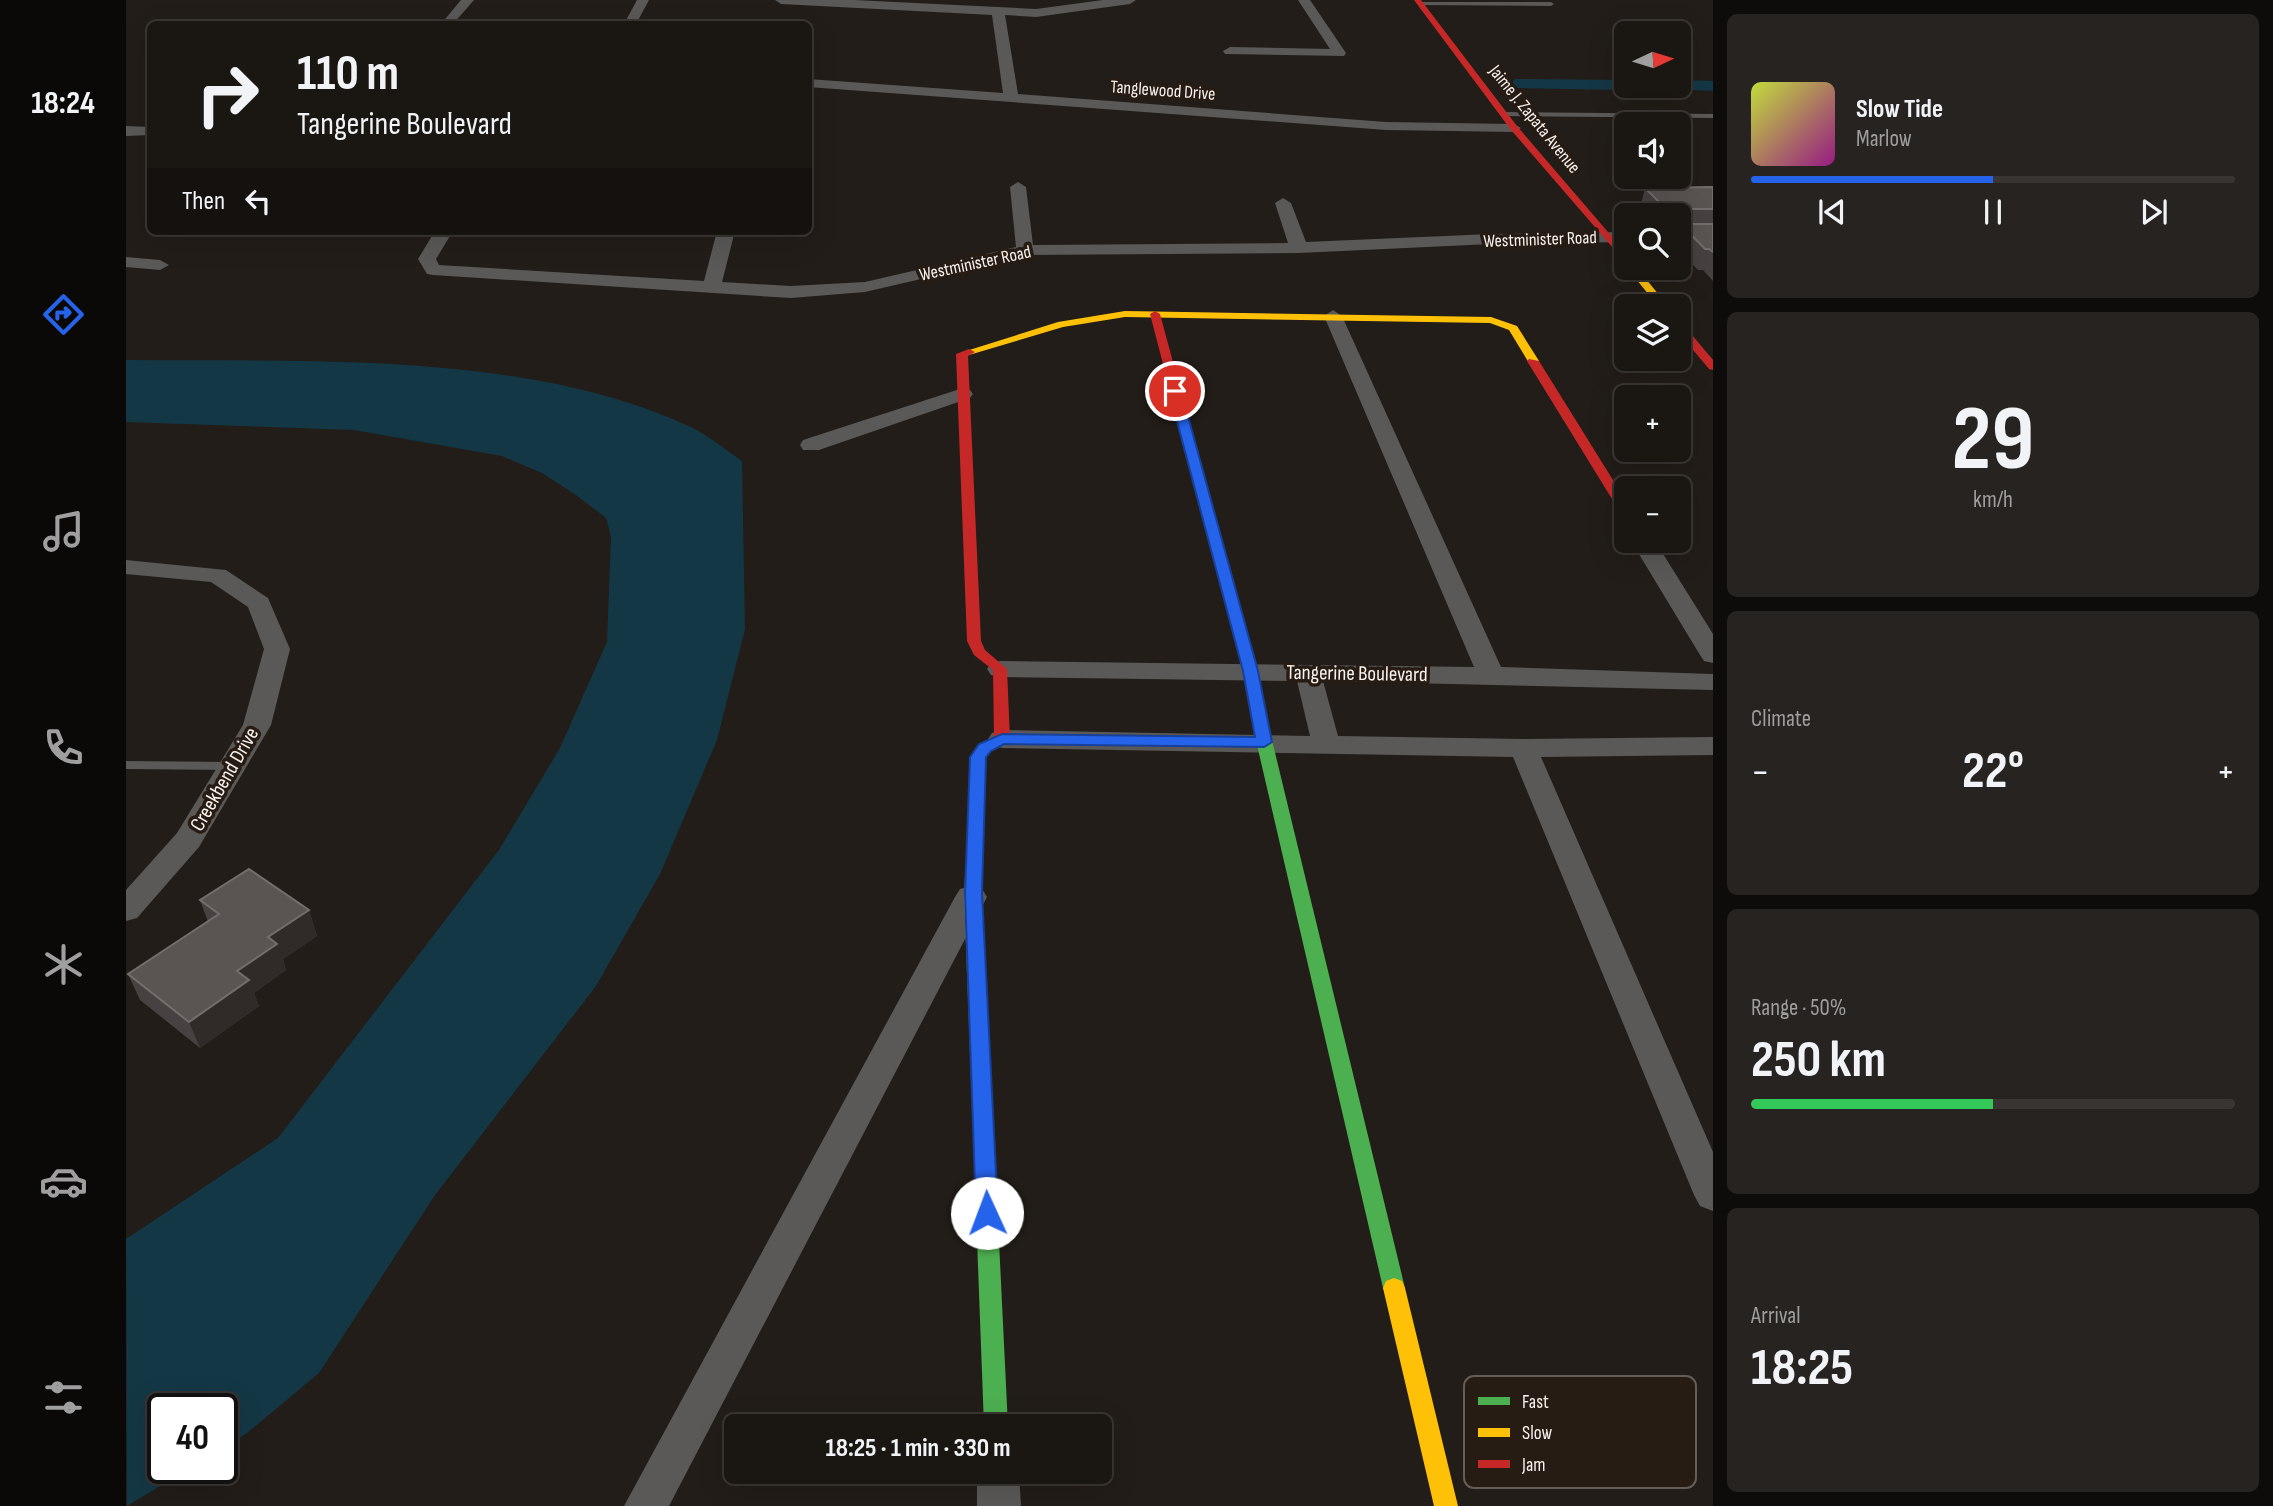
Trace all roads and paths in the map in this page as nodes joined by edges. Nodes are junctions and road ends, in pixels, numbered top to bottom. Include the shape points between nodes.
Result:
1 (468, 0) edge
2 (643, 0) edge
3 (781, 0) edge
4 (1130, 0) edge
5 (1304, 0) edge
6 (1419, 2) edge
7 (1551, 4) dead end
8 (998, 13) junction
9 (450, 21) edge
10 (632, 21) edge
11 (1230, 51) dead end
12 (812, 83) edge
13 (1011, 98) junction
14 (1504, 114) junction
15 (1713, 116) edge
16 (1514, 128) junction
17 (126, 131) edge
18 (147, 131) edge
19 (1018, 187) dead end
20 (1283, 203) dead end
21 (442, 235) edge
22 (725, 235) edge
23 (1606, 237) junction
24 (1614, 237) edge
25 (1614, 246) edge
26 (1299, 248) junction
27 (1025, 250) junction
28 (126, 262) edge
29 (160, 265) dead end
30 (1642, 280) edge
31 (711, 288) junction
32 (1653, 294) edge
33 (1155, 314) junction
34 (1333, 316) junction
35 (1691, 341) edge
36 (1713, 367) edge
37 (963, 394) junction
38 (811, 445) dead end
39 (1614, 492) edge
40 (1650, 553) edge
41 (126, 567) edge
42 (1713, 654) edge
43 (1000, 669) junction
44 (1250, 671) junction
45 (1308, 672) junction
46 (1491, 676) junction
47 (1713, 682) edge
48 (1002, 739) junction
49 (1264, 742) junction
50 (1326, 744) junction
51 (1713, 746) edge
52 (1523, 748) junction
53 (126, 765) edge
54 (232, 766) junction
55 (974, 893) junction
56 (126, 910) edge
57 (1713, 1195) edge
58 (996, 1414) edge
59 (998, 1484) edge
60 (646, 1506) edge
61 (999, 1506) edge
62 (1446, 1506) edge

1 - 9 street
2 - 10 street
3 - 8 street via 827,7
4 - 8 street via 1036,13
5 - 11 street via 1339,53
6 - 7 lane
6 - 14 street, Jaime J. Zapata Avenue
8 - 13 street
12 - 13 street, Tanglewood Drive
13 - 16 street, Tanglewood Drive via 1386,126
14 - 15 lane
14 - 16 street, Jaime J. Zapata Avenue
16 - 23 street, Jaime J. Zapata Avenue
17 - 18 street
19 - 27 street
20 - 26 street
21 - 31 street, Westminister Road via 427,259 433,270
22 - 31 street
23 - 24 street, Westminister Road
23 - 25 street, Jaime J. Zapata Avenue
23 - 26 street, Westminister Road
26 - 27 street, Westminister Road
27 - 31 street, Westminister Road via 865,287 791,292
28 - 29 street
30 - 32 street
33 - 34 street
33 - 37 street via 1082,320 962,354
33 - 44 street
34 - 39 street via 1467,318 1513,328
34 - 46 street
35 - 36 street
37 - 38 street
37 - 43 street via 974,641 979,652
40 - 42 street
41 - 54 street, Creekbend Drive via 216,575 259,604 277,649 257,725
43 - 44 street, Tangerine Boulevard
43 - 48 street
44 - 45 street, Tangerine Boulevard
44 - 49 street
45 - 46 street, Tangerine Boulevard
45 - 50 street
46 - 47 street, Tangerine Boulevard
48 - 49 street
48 - 55 street via 985,747 978,757
49 - 50 street
49 - 62 street
50 - 52 street
51 - 52 street
52 - 57 street
53 - 54 lane
54 - 56 street, Creekbend Drive via 188,840
55 - 58 street
55 - 60 street
59 - 61 street

